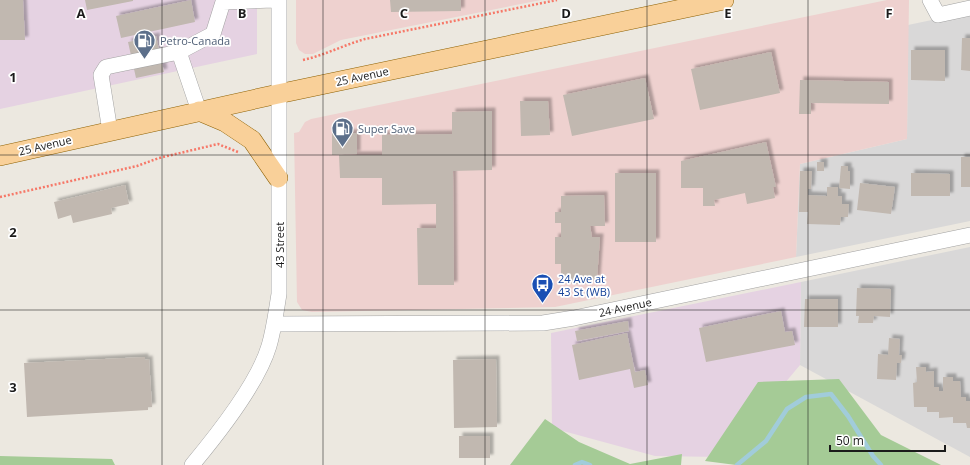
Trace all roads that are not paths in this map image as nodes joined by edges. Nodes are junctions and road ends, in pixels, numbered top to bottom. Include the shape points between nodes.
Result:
1 (272, 0) edge
2 (280, 0) edge
3 (724, 0) edge
4 (930, 0) edge
5 (970, 8) edge
6 (179, 52) junction
7 (278, 94) junction
8 (199, 111) junction
9 (110, 131) junction
10 (0, 156) edge
11 (278, 178) junction
12 (970, 235) edge
13 (274, 324) junction
14 (197, 460) edge

1 - 6 street via 223,2 213,34
2 - 7 street, 43 Street
3 - 7 main road, 25 Avenue
4 - 5 street via 938,15
6 - 8 street
6 - 9 street via 106,67 101,75
7 - 8 main road, 25 Avenue
7 - 11 street, 43 Street
8 - 9 main road, 25 Avenue
8 - 11 main road via 225,122 252,140
9 - 10 main road, 25 Avenue
11 - 13 street, 43 Street via 279,294
12 - 13 street, 24 Avenue via 543,323
13 - 14 street, 43 Street via 269,347 257,373

